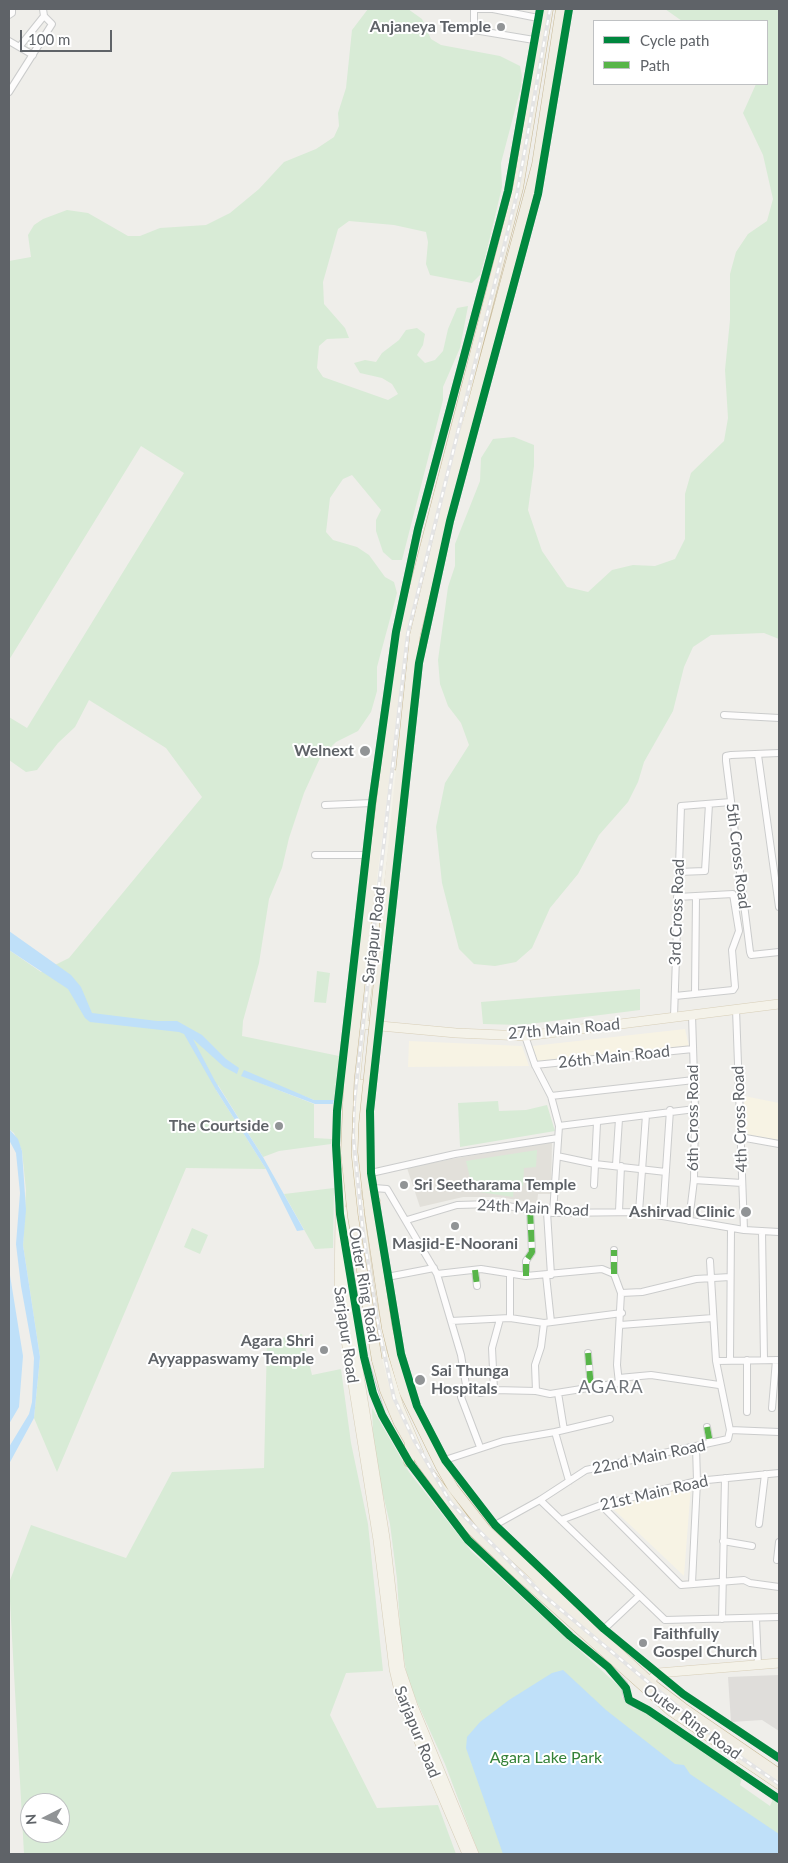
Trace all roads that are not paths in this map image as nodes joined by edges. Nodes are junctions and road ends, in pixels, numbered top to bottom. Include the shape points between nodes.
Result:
1 (12, 9) edge
2 (475, 9) edge
3 (540, 9) edge
4 (548, 9) edge
5 (561, 9) edge
6 (569, 9) edge
7 (43, 12) edge
8 (9, 14) edge
9 (538, 18) junction
10 (534, 40) junction
11 (9, 41) edge
12 (20, 46) junction
13 (32, 55) junction
14 (9, 92) edge
15 (724, 715) dead end
16 (779, 718) edge
17 (758, 754) junction
18 (779, 754) edge
19 (387, 761) junction
20 (393, 774) joint
21 (731, 802) junction
22 (372, 803) junction
23 (709, 804) junction
24 (325, 805) dead end
25 (315, 854) dead end
26 (366, 855) junction
27 (678, 872) junction
28 (696, 896) junction
29 (678, 897) junction
30 (779, 907) edge
31 (779, 952) edge
32 (695, 994) junction
33 (675, 996) junction
34 (779, 1004) edge
35 (736, 1009) junction
36 (692, 1015) junction
37 (674, 1017) junction
38 (348, 1023) junction
39 (363, 1023) junction
40 (380, 1026) junction
41 (525, 1036) junction
42 (693, 1048) junction
43 (535, 1065) junction
44 (694, 1080) junction
45 (551, 1096) junction
46 (695, 1109) junction
47 (670, 1110) junction
48 (646, 1115) junction
49 (619, 1119) junction
50 (597, 1123) junction
51 (559, 1126) junction
52 (558, 1138) junction
53 (740, 1138) junction
54 (779, 1144) edge
55 (557, 1156) junction
56 (352, 1158) junction
57 (595, 1164) junction
58 (618, 1166) junction
59 (642, 1169) junction
60 (666, 1172) junction
61 (372, 1173) junction
62 (694, 1180) junction
63 (742, 1183) junction
64 (594, 1185) dead end
65 (374, 1188) junction
66 (376, 1202) junction
67 (360, 1205) junction
68 (530, 1209) junction
69 (619, 1211) junction
70 (550, 1212) junction
71 (639, 1212) junction
72 (340, 1214) junction
73 (664, 1215) junction
74 (407, 1220) junction
75 (689, 1220) junction
76 (731, 1228) junction
77 (744, 1230) junction
78 (762, 1232) junction
79 (779, 1232) edge
80 (346, 1249) junction
81 (614, 1250) dead end
82 (710, 1261) dead end
83 (434, 1268) junction
84 (475, 1270) junction
85 (438, 1274) junction
86 (614, 1274) junction
87 (510, 1275) junction
88 (549, 1275) junction
89 (526, 1276) junction
90 (387, 1277) junction
91 (730, 1277) junction
92 (711, 1279) junction
93 (477, 1286) dead end
94 (621, 1293) junction
95 (622, 1313) junction
96 (500, 1318) junction
97 (510, 1318) junction
98 (713, 1318) junction
99 (451, 1321) junction
100 (547, 1322) junction
101 (620, 1325) junction
102 (588, 1354) dead end
103 (730, 1360) junction
104 (747, 1360) junction
105 (764, 1360) junction
106 (778, 1360) edge
107 (716, 1361) junction
108 (619, 1378) junction
109 (719, 1385) junction
110 (466, 1386) junction
111 (591, 1388) junction
112 (494, 1390) junction
113 (536, 1390) junction
114 (558, 1393) junction
115 (772, 1408) dead end
116 (747, 1412) dead end
117 (610, 1419) dead end
118 (707, 1427) dead end
119 (564, 1430) junction
120 (730, 1430) junction
121 (556, 1432) junction
122 (779, 1432) edge
123 (410, 1443) junction
124 (710, 1443) junction
125 (696, 1446) junction
126 (480, 1447) junction
127 (409, 1462) junction
128 (422, 1463) junction
129 (443, 1463) junction
130 (779, 1473) edge
131 (765, 1474) junction
132 (725, 1478) junction
133 (569, 1481) junction
134 (698, 1481) junction
135 (540, 1500) junction
136 (601, 1504) junction
137 (561, 1520) junction
138 (760, 1524) dead end
139 (495, 1525) junction
140 (723, 1541) junction
141 (779, 1542) edge
142 (752, 1546) dead end
143 (777, 1560) dead end
144 (722, 1582) junction
145 (692, 1583) junction
146 (779, 1586) edge
147 (640, 1596) junction
148 (779, 1617) edge
149 (722, 1619) junction
150 (756, 1619) junction
151 (604, 1629) junction
152 (779, 1663) edge
153 (758, 1665) junction
154 (658, 1673) junction
155 (646, 1684) junction
156 (779, 1758) edge
157 (779, 1774) edge
158 (779, 1784) edge
159 (779, 1799) edge
160 (466, 1854) edge
161 (474, 1854) edge

1 - 8 street
2 - 9 street via 493,9
2 - 10 street via 474,30
3 - 9 street
4 - 19 highway, Outer Ring Road via 518,188 403,633
5 - 129 highway, Outer Ring Road, bridge via 535,174 454,474 415,635 374,1017 363,1152 371,1224 394,1356 404,1390
6 - 40 street via 538,194 450,521 419,663
7 - 12 street
7 - 13 street via 52,24
9 - 10 street
10 - 22 street via 508,191 408,573 396,632
11 - 12 street
12 - 13 street
13 - 14 street
15 - 16 street
17 - 18 street
17 - 21 street, 5th Cross Road via 726,756
17 - 30 street
19 - 20 highway
19 - 123 highway, Outer Ring Road, bridge via 346,1124 348,1186 377,1360 394,1412
20 - 39 main road, Sarjapur Road
21 - 23 street
21 - 31 street, 5th Cross Road via 751,955
22 - 24 street
22 - 26 street
23 - 27 street via 705,871
23 - 27 street, 3rd Cross Road via 681,806
25 - 26 street
26 - 38 street
27 - 29 street, 3rd Cross Road
28 - 29 street
28 - 32 street
28 - 32 street via 733,894 739,931 732,950 734,989
29 - 33 street, 3rd Cross Road
32 - 33 street
33 - 37 street, 3rd Cross Road
34 - 35 main road, 27th Main Road
35 - 36 main road, 27th Main Road
35 - 53 street, 4th Cross Road
36 - 37 main road, 27th Main Road
36 - 42 street, 6th Cross Road
37 - 41 main road, 27th Main Road
38 - 39 main road, 27th Main Road
38 - 72 street via 337,1111
39 - 40 main road, 27th Main Road
39 - 56 main road, Sarjapur Road via 352,1114
39 - 67 main road via 358,1157
40 - 41 main road, 27th Main Road
40 - 61 street via 370,1111
41 - 43 street
42 - 43 street, 26th Main Road
42 - 44 street, 6th Cross Road
43 - 45 street
44 - 45 street
44 - 46 street, 6th Cross Road
45 - 51 street
46 - 47 street
46 - 62 street, 6th Cross Road
47 - 48 street
47 - 60 street
48 - 49 street
48 - 59 street
49 - 50 street
49 - 58 street
50 - 51 street
50 - 57 street
51 - 52 street
52 - 55 street
52 - 61 street via 455,1154
53 - 54 street
53 - 63 street, 4th Cross Road
55 - 57 street
55 - 70 street
56 - 67 main road, Outer Ring Road
56 - 72 main road, Sarjapur Road via 345,1173
57 - 58 street
57 - 64 street
58 - 59 street
58 - 69 street
59 - 60 street
59 - 71 street
60 - 73 street
61 - 65 street
62 - 63 street
62 - 75 street, 6th Cross Road
63 - 77 street, 4th Cross Road
65 - 66 street
65 - 74 street via 388,1189
66 - 67 main road
66 - 90 street
67 - 80 main road, Sarjapur Road via 349,1210 347,1215
67 - 128 main road, Outer Ring Road via 382,1351
68 - 70 street, 24th Main Road
68 - 74 street, 24th Main Road via 494,1204 457,1205
68 - 89 street via 532,1252 526,1260
69 - 70 street, 24th Main Road
69 - 71 street, 24th Main Road
70 - 88 street
71 - 73 street, 24th Main Road
72 - 80 street
72 - 160 main road, Sarjapur Road via 339,1296 397,1684
73 - 75 street, 24th Main Road
74 - 83 street
75 - 76 street, 24th Main Road
76 - 77 street, 24th Main Road
76 - 91 street
77 - 78 street, 24th Main Road
78 - 79 street, 24th Main Road
78 - 105 street
80 - 127 street via 364,1357 374,1393 382,1415
80 - 161 main road, Sarjapur Road via 346,1302 385,1538 400,1668
81 - 86 street
82 - 92 street
83 - 85 street
83 - 90 street
84 - 85 street
84 - 87 street
84 - 93 street
85 - 99 street
86 - 88 street via 602,1269
86 - 94 street
87 - 89 street
87 - 97 street
88 - 89 street
88 - 100 street
90 - 129 street via 395,1332 409,1385
91 - 92 street
91 - 103 street
92 - 94 street
92 - 98 street
94 - 95 street
95 - 100 street
95 - 101 street
96 - 97 street
96 - 99 street
96 - 112 street via 492,1348
97 - 100 street
98 - 101 street
98 - 107 street
99 - 110 street
100 - 113 street via 534,1365
101 - 108 street
102 - 111 street
103 - 104 street
103 - 107 street
104 - 105 street
104 - 116 street
105 - 106 street
106 - 115 street
107 - 109 street
108 - 109 street via 651,1375
108 - 111 street via 618,1383
109 - 120 street
110 - 112 street via 480,1393
110 - 126 street via 461,1397
111 - 114 street
112 - 113 street
113 - 114 street
114 - 119 street
117 - 119 street
118 - 124 street
119 - 121 street
120 - 122 street
120 - 124 street, 22nd Main Road via 728,1440
121 - 126 street
121 - 133 street
123 - 127 highway
123 - 128 highway, Outer Ring Road
124 - 125 street, 22nd Main Road
125 - 133 street, 22nd Main Road via 586,1470
125 - 134 street
126 - 129 street
127 - 159 street via 468,1540 570,1636 608,1667 624,1684 631,1702 648,1710
128 - 155 highway, Outer Ring Road via 470,1528 488,1546
129 - 139 street
129 - 155 highway, Outer Ring Road via 454,1488 486,1530
130 - 131 street, 21st Main Road
131 - 132 street, 21st Main Road
131 - 138 street
132 - 134 street, 21st Main Road
132 - 140 street
133 - 135 street, 22nd Main Road
134 - 136 street, 21st Main Road
134 - 145 street
135 - 137 street
135 - 139 street, 22nd Main Road
136 - 137 street, 21st Main Road
136 - 145 street via 681,1584
137 - 147 street
139 - 151 street
140 - 142 street
140 - 144 street
141 - 143 street
144 - 145 street
144 - 146 street via 744,1580
144 - 149 street
147 - 149 street via 665,1620
147 - 151 street
148 - 150 street
149 - 150 street
150 - 153 street
151 - 154 street
152 - 153 main road
153 - 154 main road
154 - 155 main road
154 - 156 street via 696,1704
155 - 157 highway, Outer Ring Road
155 - 158 highway, Outer Ring Road via 670,1710

